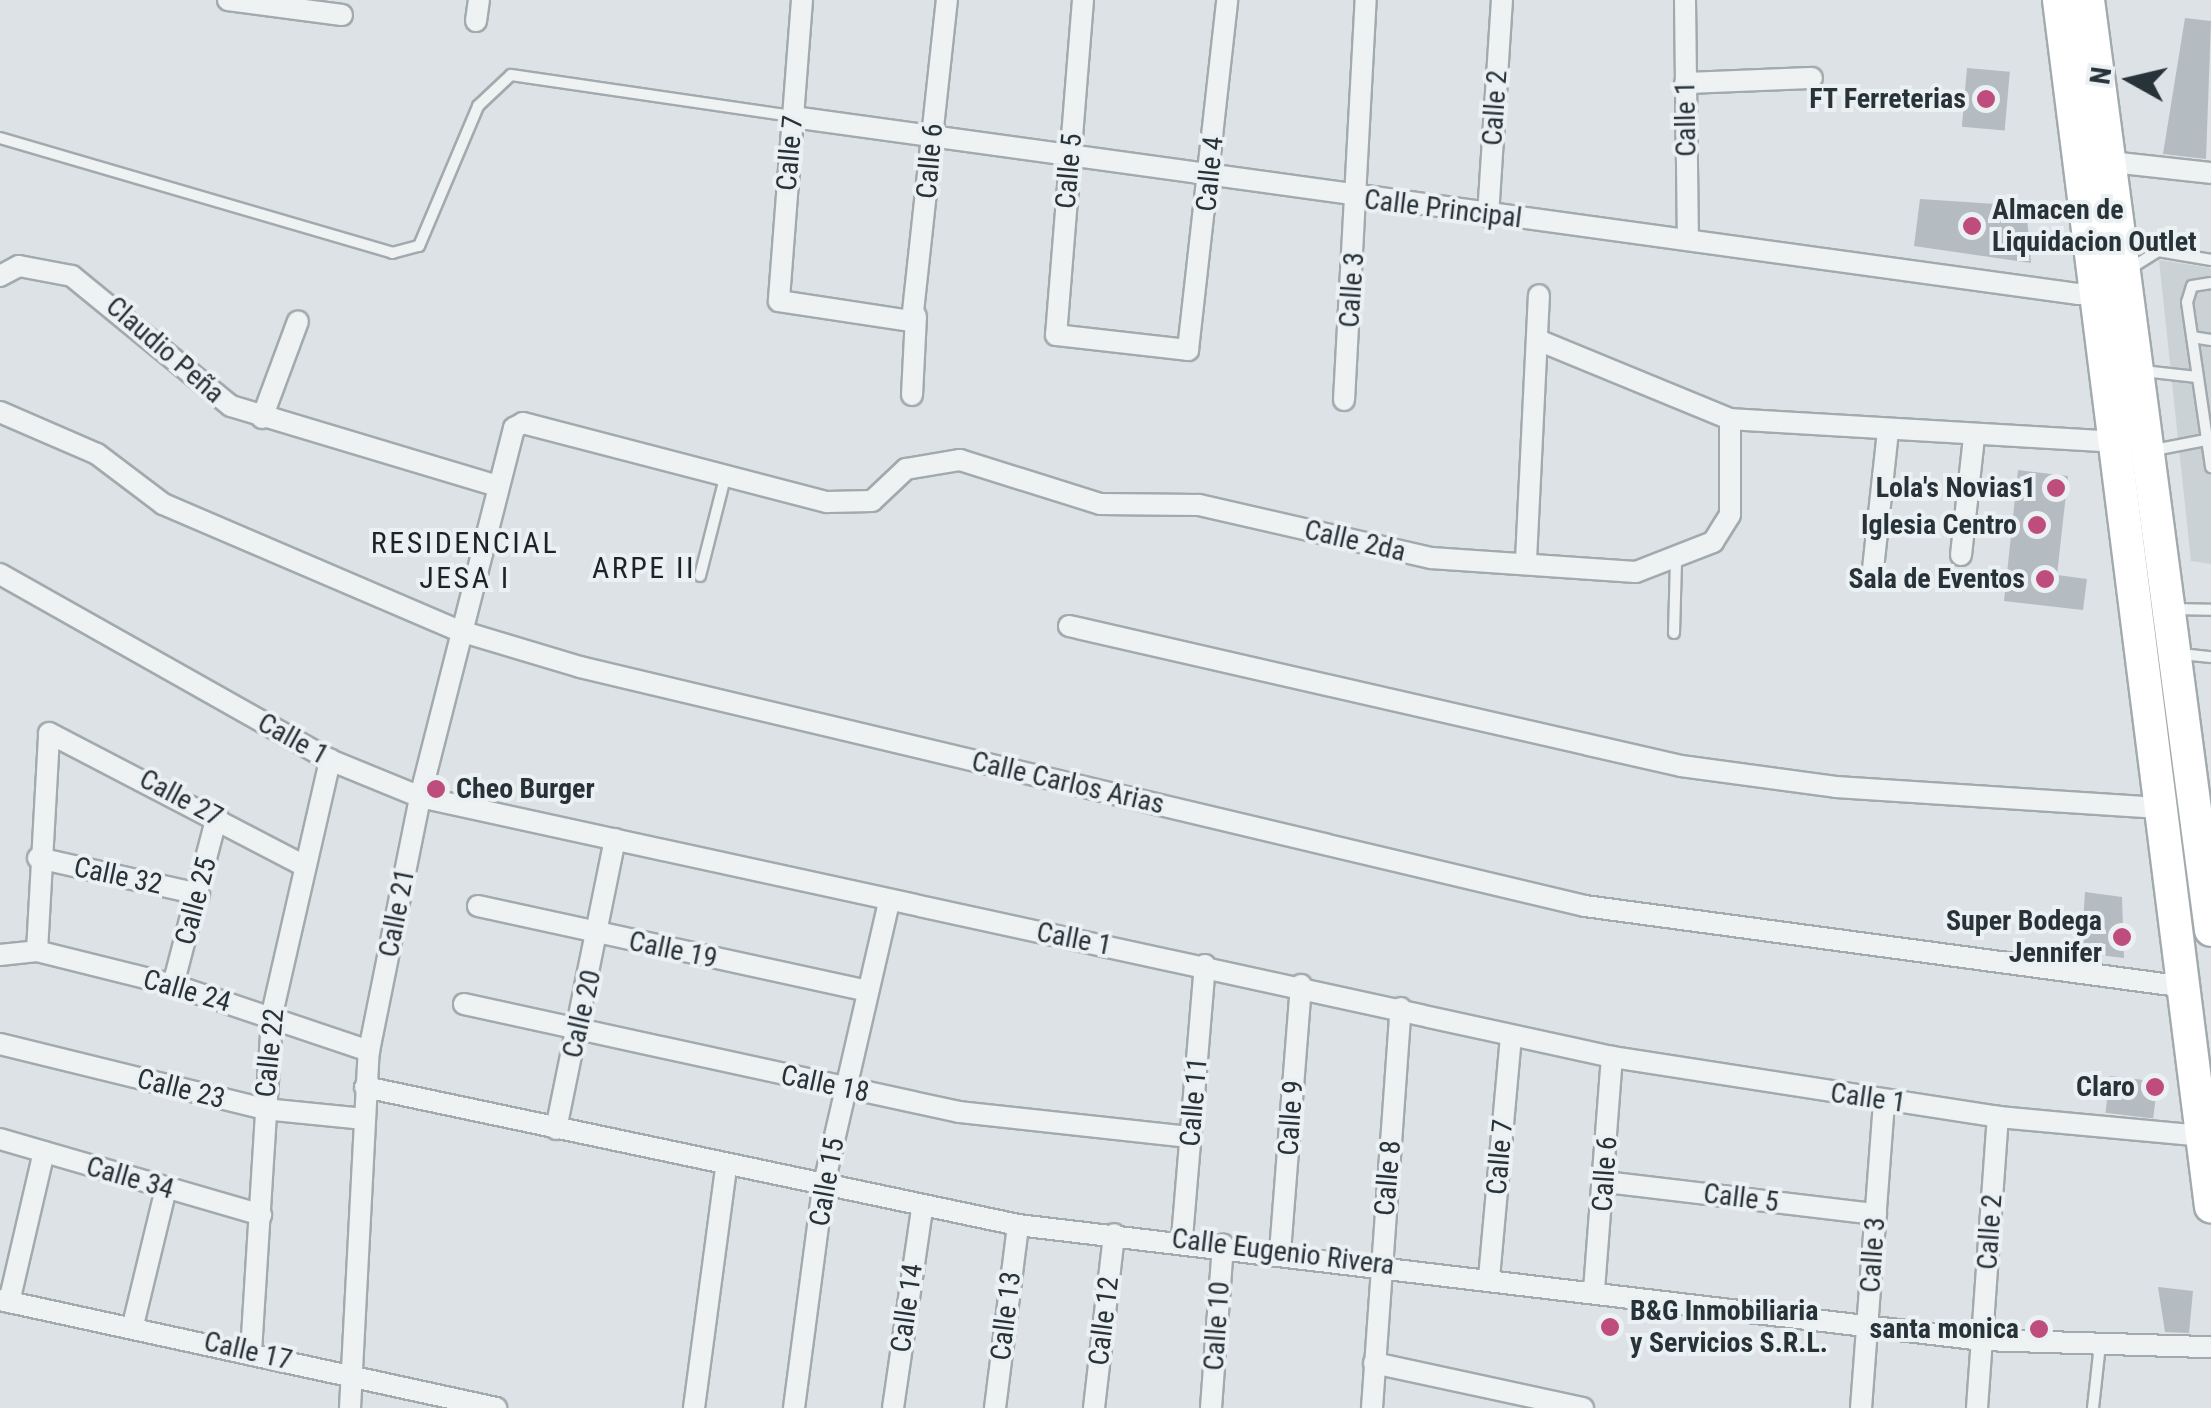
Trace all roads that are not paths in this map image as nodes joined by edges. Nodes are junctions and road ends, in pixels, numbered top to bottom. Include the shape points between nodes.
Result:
1 (228, 0) edge
2 (802, 0) edge
3 (947, 0) edge
4 (1083, 0) edge
5 (1226, 0) edge
6 (1366, 0) edge
7 (1502, 0) edge
8 (1685, 0) edge
9 (2058, 0) edge
10 (2088, 0) edge
11 (342, 15) dead end
12 (1812, 78) dead end
13 (1685, 83) junction
14 (793, 116) junction
15 (932, 135) junction
16 (0, 138) edge
17 (1070, 158) junction
18 (2110, 162) junction
19 (2211, 174) edge
20 (1211, 178) junction
21 (1359, 198) junction
22 (1488, 216) junction
23 (1688, 238) junction
24 (2211, 260) edge
25 (3, 271) edge
26 (2126, 272) junction
27 (2211, 284) edge
28 (2094, 290) junction
29 (1539, 295) dead end
30 (914, 318) junction
31 (298, 321) dead end
32 (2192, 337) junction
33 (1538, 340) junction
34 (2211, 340) edge
35 (1190, 348) joint
36 (2139, 370) junction
37 (2197, 376) junction
38 (2205, 393) edge
39 (912, 395) dead end
40 (1344, 400) dead end
41 (0, 412) edge
42 (262, 418) junction
43 (1730, 419) junction
44 (514, 428) joint
45 (1888, 431) junction
46 (1974, 437) junction
47 (2207, 438) edge
48 (2112, 442) junction
49 (2150, 451) junction
50 (2211, 468) edge
51 (725, 478) junction
52 (498, 486) junction
53 (1961, 554) dead end
54 (1526, 560) junction
55 (1676, 562) junction
56 (1872, 569) dead end
57 (0, 574) edge
58 (700, 576) dead end
59 (2169, 609) junction
60 (2211, 610) edge
61 (1068, 626) dead end
62 (460, 631) junction
63 (1674, 633) dead end
64 (2175, 654) junction
65 (2211, 657) edge
66 (2199, 750) edge
67 (330, 760) junction
68 (420, 798) junction
69 (2163, 808) junction
70 (217, 816) junction
71 (615, 839) junction
72 (38, 858) junction
73 (303, 865) junction
74 (199, 894) junction
75 (890, 902) junction
76 (478, 906) dead end
77 (2211, 930) edge
78 (599, 935) junction
79 (37, 952) junction
80 (0, 954) edge
81 (1206, 966) junction
82 (1300, 984) junction
83 (173, 985) junction
84 (2186, 987) junction
85 (868, 991) junction
86 (464, 1004) dead end
87 (1402, 1008) junction
88 (272, 1014) junction
89 (578, 1030) junction
90 (1511, 1036) junction
91 (0, 1044) edge
92 (369, 1051) junction
93 (1612, 1057) junction
94 (366, 1087) junction
95 (844, 1088) junction
96 (1884, 1101) junction
97 (264, 1109) junction
98 (1998, 1117) junction
99 (365, 1119) junction
100 (556, 1129) junction
101 (2202, 1136) junction
102 (1191, 1137) junction
103 (0, 1139) edge
104 (44, 1152) junction
105 (726, 1169) junction
106 (1606, 1182) junction
107 (824, 1188) junction
108 (166, 1189) junction
109 (2211, 1206) edge
110 (922, 1208) junction
111 (1876, 1214) junction
112 (261, 1215) junction
113 (1018, 1225) junction
114 (1114, 1234) junction
115 (1182, 1238) junction
116 (1223, 1244) junction
117 (1280, 1252) junction
118 (1381, 1264) junction
119 (1489, 1278) junction
120 (1594, 1290) junction
121 (5, 1301) edge
122 (134, 1325) junction
123 (1868, 1328) junction
124 (1982, 1340) junction
125 (2100, 1344) junction
126 (2211, 1347) edge
127 (251, 1352) junction
128 (1374, 1364) junction
129 (356, 1376) junction
130 (350, 1408) edge
131 (496, 1408) edge
132 (694, 1408) edge
133 (794, 1408) edge
134 (893, 1408) edge
135 (995, 1408) edge
136 (1094, 1408) edge
137 (1211, 1408) edge
138 (1372, 1408) edge
139 (1582, 1408) edge
140 (1861, 1408) edge
141 (1977, 1408) edge
142 (2093, 1408) edge

1 - 11 street
2 - 14 street, Calle 7
3 - 15 street, Calle 6
4 - 17 street, Calle 5
5 - 20 street, Calle 4
6 - 21 street, Calle 3
7 - 22 street, Calle 2
8 - 13 street, Calle 1
9 - 28 main road
10 - 18 main road
12 - 13 street
13 - 23 street, Calle 1
14 - 15 street, Calle Principal
14 - 16 lane via 510,75 478,106 419,246 392,253
14 - 30 street, Calle 7 via 783,304
15 - 17 street, Calle Principal
15 - 30 street, Calle 6
17 - 20 street, Calle Principal
17 - 35 street, Calle 5 via 1060,340
18 - 19 street
18 - 26 main road
20 - 21 street, Calle Principal
20 - 35 street, Calle 4
21 - 22 street, Calle Principal
21 - 40 street, Calle 3
22 - 23 street, Calle Principal
23 - 28 street, Calle Principal
24 - 26 lane via 2158,251
25 - 42 street, Claudio Peña via 72,276 118,305 207,393
26 - 28 street
26 - 36 main road
27 - 32 lane via 2188,292
28 - 48 main road
29 - 33 street
30 - 39 street, Calle 6
31 - 42 street
32 - 34 lane
32 - 37 lane
33 - 43 street
33 - 54 street
36 - 37 lane
36 - 49 main road
37 - 38 lane
38 - 47 lane
41 - 62 street, Calle Carlos Arias via 97,454 163,504
42 - 52 street, Claudio Peña
43 - 45 street
43 - 55 street, Calle 2da via 1730,516 1713,542
44 - 51 street, Calle 2da via 524,424
44 - 52 street, Calle 21
45 - 46 street
45 - 56 street
46 - 48 street
46 - 53 street
47 - 49 lane
47 - 50 lane
48 - 69 main road
49 - 59 main road
51 - 54 street, Calle 2da via 852,504 872,501 906,469 960,460 1100,504 1199,506 1431,558
51 - 58 lane
52 - 62 street, Calle 21
54 - 55 street, Calle 2da via 1636,572
55 - 63 lane
57 - 67 street, Calle 1
59 - 60 lane
59 - 64 main road
61 - 69 street via 1681,766 1836,787
62 - 68 street, Calle 21
62 - 84 street, Calle Carlos Arias via 1585,906
64 - 65 lane
64 - 66 main road
66 - 77 main road
67 - 68 street, Calle 1
67 - 73 street, Calle 22
68 - 71 street, Calle 1
68 - 92 street, Calle 21
69 - 84 main road
70 - 72 street, Calle 27 via 57,734 42,739
70 - 73 street, Calle 27
70 - 74 street, Calle 25
71 - 75 street, Calle 1
71 - 78 street, Calle 20
72 - 74 street, Calle 32
72 - 79 street
73 - 88 street, Calle 22
74 - 83 street, Calle 25
75 - 81 street, Calle 1
75 - 85 street, Calle 15
76 - 78 street, Calle 19
78 - 85 street, Calle 19
78 - 89 street, Calle 20
79 - 80 street, Calle 24
79 - 83 street, Calle 24
81 - 82 street, Calle 1
81 - 102 street, Calle 11
82 - 87 street, Calle 1
82 - 117 street, Calle 9
83 - 88 street, Calle 24
84 - 101 main road
85 - 95 street, Calle 15
86 - 89 street, Calle 18
87 - 90 street, Calle 1
87 - 118 street, Calle 8
88 - 92 street, Calle 24
88 - 97 street, Calle 22
89 - 95 street, Calle 18
89 - 100 street, Calle 20
90 - 93 street, Calle 1
90 - 119 street, Calle 7
91 - 97 street, Calle 23
92 - 94 street, Calle 21
93 - 96 street, Calle 1
93 - 106 street, Calle 6
94 - 99 street, Calle 21
94 - 100 street, Calle Eugenio Rivera
95 - 102 street, Calle 18 via 959,1112
95 - 107 street, Calle 15
96 - 98 street, Calle 1
96 - 111 street, Calle 3
97 - 99 street, Calle 23
97 - 112 street, Calle 22
98 - 101 street, Calle 1
98 - 124 street, Calle 2
99 - 129 street, Calle 21
100 - 105 street, Calle Eugenio Rivera
101 - 109 main road
102 - 115 street, Calle 11
103 - 104 street, Calle 34
104 - 108 street, Calle 34
104 - 121 street
105 - 107 street, Calle Eugenio Rivera
105 - 132 street
106 - 111 street, Calle 5
106 - 120 street, Calle 6
107 - 110 street, Calle Eugenio Rivera
107 - 133 street, Calle 15
108 - 112 street, Calle 34
108 - 122 street
110 - 113 street, Calle Eugenio Rivera
110 - 134 street, Calle 14
111 - 123 street, Calle 3
112 - 127 street, Calle 22
113 - 114 street, Calle Eugenio Rivera
113 - 135 street, Calle 13
114 - 115 street, Calle Eugenio Rivera
114 - 136 street, Calle 12
115 - 116 street, Calle Eugenio Rivera
116 - 117 street, Calle Eugenio Rivera
116 - 137 street, Calle 10
117 - 118 street, Calle Eugenio Rivera
118 - 119 street, Calle Eugenio Rivera
118 - 128 street, Calle 8
119 - 120 street, Calle Eugenio Rivera
120 - 123 street, Calle Eugenio Rivera
121 - 122 street, Calle 17
122 - 127 street, Calle 17
123 - 124 street, Calle Eugenio Rivera
123 - 140 street, Calle 3
124 - 125 street, Calle Eugenio Rivera
124 - 141 street, Calle 2
125 - 126 street, Calle Eugenio Rivera
125 - 142 lane
127 - 129 street, Calle 17
128 - 138 street, Calle 8
128 - 139 street
129 - 130 street, Calle 21
129 - 131 street, Calle 17

